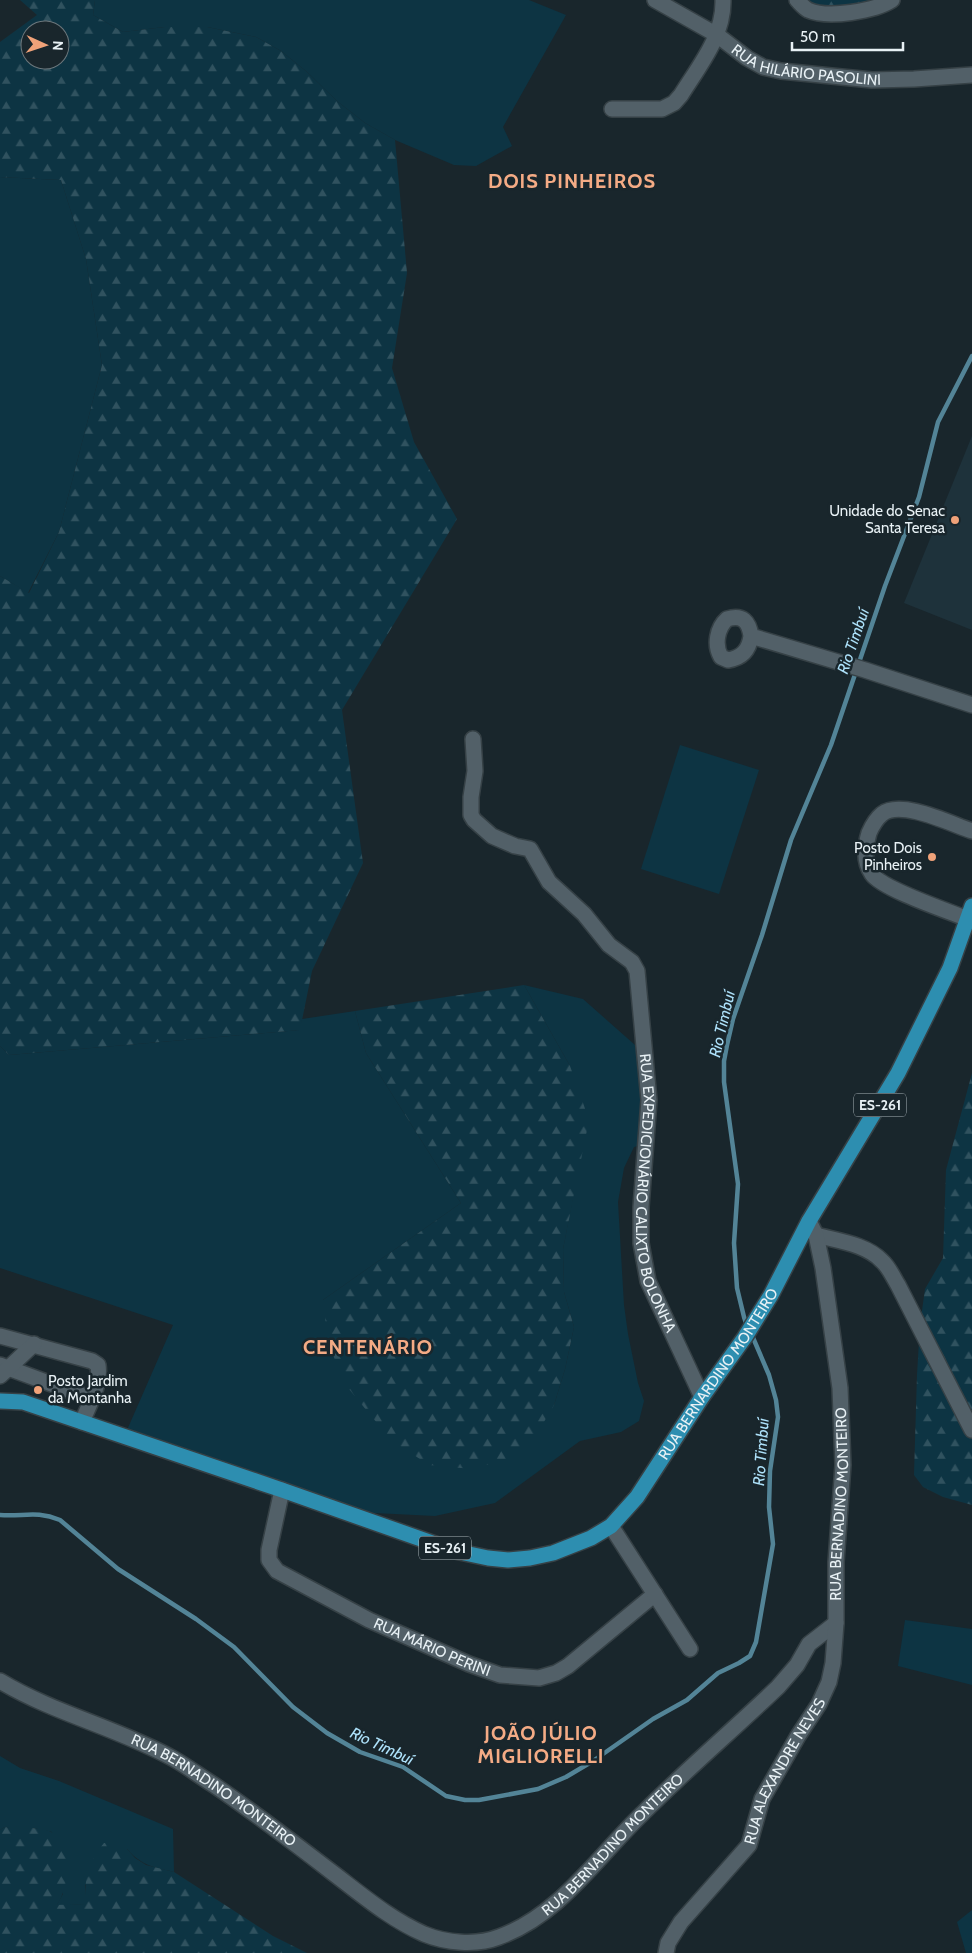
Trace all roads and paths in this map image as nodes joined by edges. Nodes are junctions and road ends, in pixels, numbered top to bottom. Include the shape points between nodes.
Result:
1 (654, 0) edge
2 (724, 0) edge
3 (797, 0) edge
4 (892, 0) edge
5 (717, 35) junction
6 (972, 75) edge
7 (612, 109) dead end
8 (750, 636) dead end
9 (972, 705) edge
10 (473, 739) dead end
11 (972, 831) edge
12 (970, 913) edge
13 (809, 1221) junction
14 (816, 1236) junction
15 (0, 1336) edge
16 (34, 1344) junction
17 (3, 1370) edge
18 (0, 1393) edge
19 (702, 1397) junction
20 (92, 1399) junction
21 (0, 1401) edge
22 (23, 1402) junction
23 (82, 1422) junction
24 (972, 1430) edge
25 (282, 1490) junction
26 (611, 1526) junction
27 (655, 1594) junction
28 (836, 1623) junction
29 (690, 1649) dead end
30 (0, 1681) edge
31 (666, 1953) edge

1 - 5 street, RUA HILÁRIO PASOLINI
2 - 5 street
3 - 4 street via 809,10 841,13 874,9
5 - 6 street, RUA HILÁRIO PASOLINI via 763,67 781,71 872,80
5 - 7 street via 674,103 662,109
8 - 9 street
10 - 19 street, RUA EXPEDICIONÁRIO CALIXTO BOLONHA via 475,772 470,805 474,820 492,836 530,849 549,882 584,914 609,945 632,962 637,971 649,1100 641,1243 648,1281
11 - 12 street via 913,810 898,809 883,813 873,824 866,858 872,874 885,885
12 - 13 main road, RUA BERNARDINO MONTEIRO / ES-261 via 950,968 898,1073
13 - 14 street, RUA BERNADINO MONTEIRO
13 - 19 main road, RUA BERNARDINO MONTEIRO / ES-261 via 770,1295
14 - 24 street via 866,1249 884,1262
14 - 28 street, RUA BERNADINO MONTEIRO via 824,1268 840,1388 842,1465
15 - 16 street
16 - 17 street
16 - 20 street via 98,1365
17 - 20 street
18 - 22 street
19 - 26 main road, RUA BERNARDINO MONTEIRO / ES-261 via 637,1497
20 - 23 street
21 - 22 main road, ES-261
22 - 23 main road, ES-261
23 - 25 main road, ES-261
25 - 26 main road, RUA BERNARDINO MONTEIRO / ES-261 via 455,1551 488,1558 522,1558 553,1553
25 - 27 street, RUA MÁRIO PERINI via 269,1550 270,1560 277,1571 368,1620 500,1675 539,1678 556,1673
26 - 27 street
27 - 29 street
28 - 30 street, RUA BERNADINO MONTEIRO via 809,1644 797,1665 778,1687 641,1814 559,1901 525,1926 496,1938 475,1942 453,1942 426,1935 396,1920 177,1760 109,1728 52,1708
28 - 31 street, RUA ALEXANDRE NEVES via 829,1682 762,1799 749,1845 681,1922

